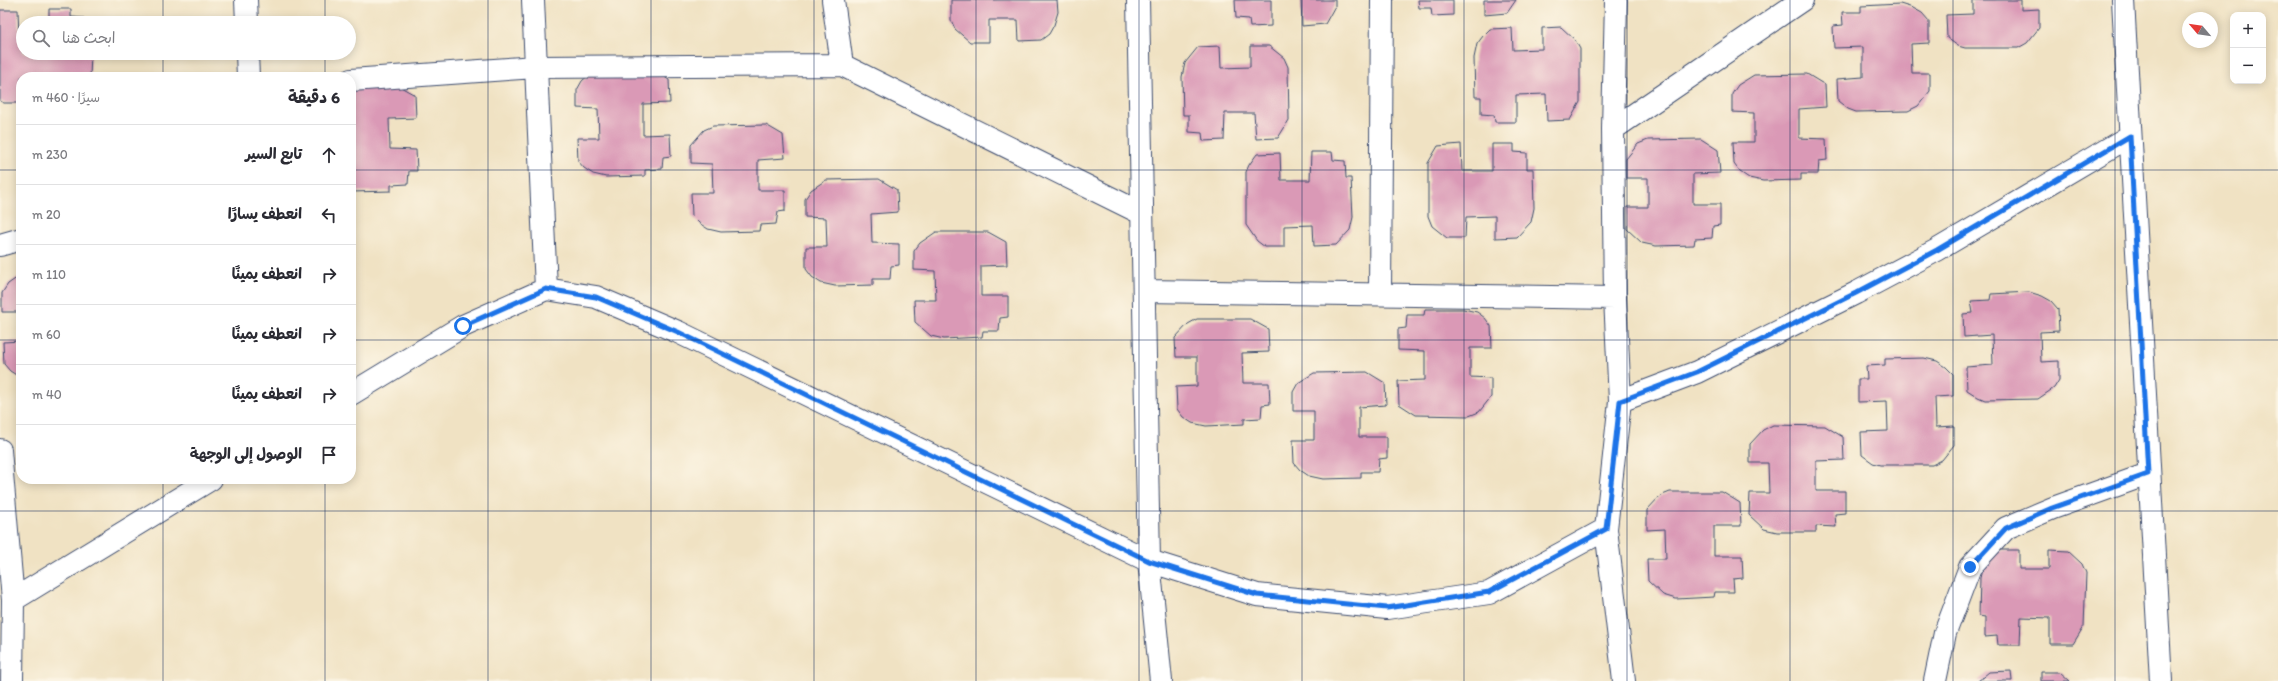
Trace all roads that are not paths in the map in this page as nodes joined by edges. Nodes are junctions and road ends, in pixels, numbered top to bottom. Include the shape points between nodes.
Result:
1 (246, 0) edge
2 (533, 0) edge
3 (833, 0) edge
4 (1138, 0) edge
5 (1382, 0) edge
6 (1616, 0) edge
7 (1802, 0) edge
8 (2123, 0) edge
9 (247, 16) edge
10 (247, 60) edge
11 (842, 65) junction
12 (536, 67) junction
13 (248, 72) edge
14 (356, 80) edge
15 (1613, 129) junction
16 (2130, 136) junction
17 (1141, 213) junction
18 (16, 240) edge
19 (0, 245) edge
20 (546, 289) junction
21 (1145, 292) junction
22 (1380, 294) junction
23 (1615, 298) junction
24 (356, 391) edge
25 (1620, 401) junction
26 (0, 450) edge
27 (2148, 474) junction
28 (203, 484) edge
29 (1606, 529) junction
30 (1149, 561) junction
31 (13, 600) junction
32 (12, 681) edge
33 (1161, 681) edge
34 (1624, 681) edge
35 (1935, 681) edge
36 (2161, 681) edge

1 - 9 street
2 - 12 street
3 - 11 street
4 - 17 street
5 - 22 street
6 - 15 street
7 - 15 street
8 - 16 street
10 - 13 street
11 - 12 street
11 - 17 street
12 - 14 street
12 - 20 street
15 - 23 street
16 - 25 street via 1937,250 1856,293 1697,372
16 - 27 street
17 - 21 street
18 - 19 street
20 - 24 street via 463,326
20 - 30 street via 596,297 678,332
21 - 22 street
21 - 30 street
22 - 23 street
23 - 25 street
25 - 29 street
26 - 31 street
27 - 35 street via 2052,508 2006,528 1970,567 1945,633
27 - 36 street
28 - 31 street
29 - 30 street via 1489,592 1387,608 1257,595
29 - 34 street
30 - 33 street
31 - 32 street

